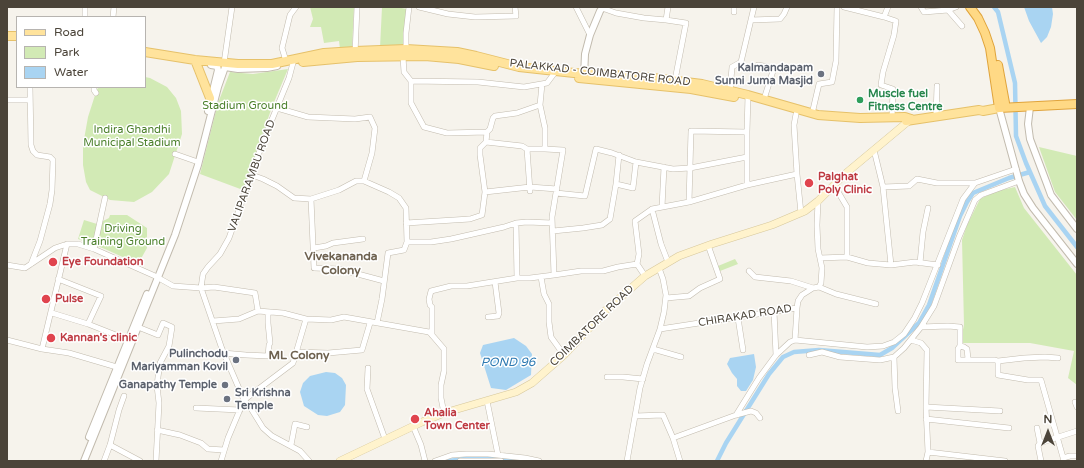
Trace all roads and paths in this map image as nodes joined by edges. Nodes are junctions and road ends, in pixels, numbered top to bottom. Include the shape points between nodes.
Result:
1 (232, 7) edge
2 (296, 7) edge
3 (357, 7) edge
4 (409, 7) edge
5 (419, 7) edge
6 (515, 7) edge
7 (668, 7) edge
8 (754, 7) edge
9 (787, 7) edge
10 (837, 7) edge
11 (844, 7) edge
12 (888, 7) edge
13 (921, 7) edge
14 (956, 7) edge
15 (970, 7) edge
16 (976, 7) edge
17 (577, 8) edge
18 (603, 8) edge
19 (948, 10) junction
20 (884, 17) junction
21 (666, 20) junction
22 (751, 20) junction
23 (962, 26) dead end
24 (590, 35) junction
25 (989, 36) junction
26 (146, 52) edge
27 (355, 54) junction
28 (405, 54) junction
29 (194, 60) junction
30 (291, 61) junction
31 (224, 65) junction
32 (758, 65) dead end
33 (555, 73) junction
34 (584, 76) junction
35 (675, 80) junction
36 (411, 81) junction
37 (542, 84) junction
38 (937, 86) dead end
39 (701, 87) junction
40 (30, 88) edge
41 (94, 88) edge
42 (730, 91) junction
43 (96, 93) dead end
44 (748, 97) junction
45 (210, 98) junction
46 (764, 99) junction
47 (7, 100) edge
48 (30, 100) junction
49 (1077, 104) edge
50 (540, 105) junction
51 (1004, 105) junction
52 (1030, 105) junction
53 (277, 108) junction
54 (796, 114) junction
55 (812, 114) junction
56 (936, 116) junction
57 (892, 118) junction
58 (911, 119) junction
59 (487, 132) junction
60 (747, 132) junction
61 (486, 142) junction
62 (527, 149) junction
63 (545, 149) junction
64 (874, 150) junction
65 (175, 154) dead end
66 (620, 155) junction
67 (747, 157) junction
68 (197, 162) junction
69 (636, 162) junction
70 (664, 167) junction
71 (690, 168) junction
72 (1016, 169) junction
73 (797, 174) junction
74 (252, 175) junction
75 (364, 181) junction
76 (1019, 181) junction
77 (974, 183) junction
78 (616, 184) junction
79 (747, 185) junction
80 (834, 185) junction
81 (883, 187) junction
82 (530, 189) junction
83 (556, 191) junction
84 (485, 192) junction
85 (105, 198) dead end
86 (311, 199) junction
87 (818, 201) junction
88 (689, 202) junction
89 (662, 207) junction
90 (928, 208) dead end
91 (652, 209) junction
92 (801, 213) junction
93 (406, 223) junction
94 (516, 223) junction
95 (552, 223) junction
96 (1077, 228) edge
97 (553, 231) junction
98 (363, 239) dead end
99 (407, 242) junction
100 (67, 244) junction
101 (708, 245) junction
102 (314, 248) junction
103 (94, 249) junction
104 (847, 257) junction
105 (820, 258) junction
106 (668, 262) junction
107 (920, 263) junction
108 (637, 264) junction
109 (1077, 264) edge
110 (7, 265) edge
111 (30, 265) junction
112 (891, 265) junction
113 (938, 265) junction
114 (659, 268) junction
115 (749, 271) dead end
116 (554, 275) junction
117 (645, 276) junction
118 (157, 277) junction
119 (542, 277) junction
120 (517, 278) junction
121 (58, 279) junction
122 (384, 281) junction
123 (495, 282) junction
124 (816, 287) junction
125 (201, 288) junction
126 (666, 298) junction
127 (876, 304) dead end
128 (796, 308) junction
129 (258, 311) junction
130 (774, 311) junction
131 (52, 313) junction
132 (268, 313) junction
133 (488, 318) dead end
134 (738, 318) junction
135 (306, 319) junction
136 (213, 321) junction
137 (370, 323) junction
138 (377, 323) junction
139 (88, 324) junction
140 (921, 327) junction
141 (138, 328) junction
142 (660, 329) junction
143 (432, 334) junction
144 (121, 337) dead end
145 (7, 340) edge
146 (795, 340) junction
147 (911, 340) junction
148 (960, 346) junction
149 (42, 349) junction
150 (653, 349) junction
151 (743, 350) dead end
152 (297, 352) junction
153 (223, 353) junction
154 (809, 354) dead end
155 (564, 355) junction
156 (776, 355) junction
157 (681, 357) dead end
158 (894, 357) junction
159 (1058, 358) dead end
160 (968, 359) junction
161 (998, 361) junction
162 (119, 368) junction
163 (368, 368) dead end
164 (607, 377) dead end
165 (643, 380) junction
166 (124, 396) dead end
167 (244, 400) junction
168 (487, 401) junction
169 (1075, 402) dead end
170 (926, 407) junction
171 (1077, 407) edge
172 (196, 408) dead end
173 (240, 410) junction
174 (898, 411) dead end
175 (1000, 411) dead end
176 (444, 413) junction
177 (736, 415) junction
178 (635, 416) junction
179 (760, 418) dead end
180 (926, 419) junction
181 (413, 426) junction
182 (307, 427) dead end
183 (1010, 428) dead end
184 (1037, 428) dead end
185 (157, 430) junction
186 (1077, 431) edge
187 (1058, 437) junction
188 (673, 438) junction
189 (386, 439) junction
190 (1040, 443) junction
191 (110, 444) junction
192 (291, 445) junction
193 (224, 450) junction
194 (928, 452) junction
195 (498, 455) junction
196 (1077, 456) edge
197 (1064, 460) edge
198 (80, 461) edge
199 (84, 461) edge
200 (104, 461) edge
201 (140, 461) edge
202 (156, 461) edge
203 (222, 461) edge
204 (309, 461) edge
205 (340, 461) edge
206 (425, 461) edge
207 (435, 461) edge
208 (460, 461) edge
209 (501, 461) edge
210 (539, 461) edge
211 (627, 461) edge
212 (680, 461) edge
213 (926, 461) edge
214 (1005, 461) edge
215 (1041, 461) edge

1 - 31 street
2 - 30 street via 290,15 282,48
3 - 27 street
4 - 28 street
5 - 6 street via 448,14 481,17 516,16
7 - 21 street
8 - 22 street
9 - 22 street via 780,19
10 - 55 street via 836,61 832,82 818,84
11 - 20 street
12 - 20 street
13 - 19 street via 924,12
14 - 19 street
15 - 25 highway
16 - 25 highway via 989,28
17 - 24 street
18 - 21 street via 616,14
18 - 24 street
19 - 23 street
20 - 57 street via 896,21 881,85 893,89
21 - 35 street via 686,23
22 - 42 street via 741,62 732,67
24 - 34 street via 585,54
25 - 51 highway
26 - 29 main road, PALAKKAD - COIMBATORE ROAD
27 - 28 main road, PALAKKAD - COIMBATORE ROAD
27 - 30 main road, PALAKKAD - COIMBATORE ROAD
28 - 33 main road, PALAKKAD - COIMBATORE ROAD via 459,59 518,71
28 - 36 street via 404,72
29 - 31 main road, PALAKKAD - COIMBATORE ROAD
29 - 45 main road
29 - 45 street via 218,67
30 - 31 main road, PALAKKAD - COIMBATORE ROAD
30 - 53 street, VALIPARAMBU ROAD via 289,78
31 - 68 street
32 - 46 street via 774,68
33 - 34 main road, PALAKKAD - COIMBATORE ROAD
33 - 37 street via 547,83
34 - 35 main road, PALAKKAD - COIMBATORE ROAD
34 - 39 main road, PALAKKAD - COIMBATORE ROAD
35 - 39 main road, PALAKKAD - COIMBATORE ROAD
36 - 37 street via 524,86
36 - 59 street via 411,103 424,127 447,133
37 - 50 street
38 - 56 street
39 - 42 main road, PALAKKAD - COIMBATORE ROAD
39 - 44 main road, PALAKKAD - COIMBATORE ROAD
40 - 48 street
41 - 43 street
42 - 44 main road, PALAKKAD - COIMBATORE ROAD
44 - 46 main road, PALAKKAD - COIMBATORE ROAD
44 - 54 main road, PALAKKAD - COIMBATORE ROAD
44 - 60 street
45 - 68 street
46 - 55 main road, PALAKKAD - COIMBATORE ROAD
47 - 48 street
48 - 111 street via 33,151 37,155 53,160 52,190 40,241
49 - 52 highway, PALAKKAD - COIMBATORE ROAD
50 - 59 street via 517,113 495,116
50 - 63 street via 545,128
51 - 52 highway, PALAKKAD - COIMBATORE ROAD
51 - 56 main road, PALAKKAD - COIMBATORE ROAD via 983,111
51 - 72 street via 1002,119
52 - 96 street via 1030,139 1047,184
53 - 74 street, VALIPARAMBU ROAD
53 - 75 street via 308,117 370,117 375,128 372,153
54 - 58 main road, PALAKKAD - COIMBATORE ROAD via 821,120 854,123 900,123
54 - 73 street via 794,125
55 - 57 main road, PALAKKAD - COIMBATORE ROAD
56 - 58 main road, PALAKKAD - COIMBATORE ROAD
57 - 58 main road, PALAKKAD - COIMBATORE ROAD
58 - 64 main road, COIMBATORE ROAD
59 - 61 street
60 - 67 street
60 - 71 street via 691,131
61 - 62 street via 522,146
61 - 84 street via 480,148
62 - 63 street
62 - 82 street
63 - 83 street via 563,150
64 - 80 main road, COIMBATORE ROAD
64 - 81 street
65 - 68 street
66 - 69 street
66 - 78 street
66 - 83 street via 596,149 585,196
67 - 71 street
67 - 79 street
68 - 118 street
69 - 70 street
69 - 78 street via 633,188
70 - 71 street
70 - 89 street
71 - 88 street
72 - 76 street
72 - 77 street
73 - 79 street
73 - 92 street
74 - 86 street via 277,186 294,198
74 - 125 street, VALIPARAMBU ROAD via 229,238 220,254 203,274
75 - 86 street via 356,181 339,190
75 - 93 street via 400,198 406,208
76 - 109 street via 1033,208
76 - 140 street via 981,195 976,200 959,237 934,306
77 - 81 street via 937,183 917,179 909,186
77 - 113 street via 960,205
78 - 97 street via 610,219 602,225
79 - 88 street
80 - 87 main road, COIMBATORE ROAD
80 - 104 street via 847,207
81 - 112 street
82 - 83 street
82 - 84 street
83 - 95 street
84 - 93 street via 482,215 470,219
85 - 103 street
86 - 102 street
87 - 92 main road, COIMBATORE ROAD
87 - 105 street
88 - 89 street
89 - 91 street
90 - 107 street
91 - 106 street
91 - 108 street via 635,221 639,254
92 - 101 main road, COIMBATORE ROAD
93 - 99 street
94 - 95 street
94 - 99 street via 451,239
94 - 120 street
95 - 97 street
97 - 116 street
98 - 102 street
99 - 122 street via 404,250 388,253
100 - 103 street via 78,244
100 - 111 street via 55,248
100 - 121 street
101 - 106 main road, COIMBATORE ROAD
101 - 126 street via 720,279 689,296
102 - 122 street via 314,268 339,269
103 - 118 street
104 - 105 street
104 - 112 street via 868,263
105 - 124 street via 822,278
106 - 114 main road, COIMBATORE ROAD
107 - 112 street
107 - 113 street
108 - 116 street via 603,271
108 - 117 street
110 - 111 street via 25,268
113 - 146 street via 914,319 904,334 894,342 867,347
114 - 117 main road, COIMBATORE ROAD
114 - 126 street
115 - 124 street via 755,276
116 - 119 street
117 - 155 main road, COIMBATORE ROAD via 606,310
118 - 125 street via 173,286
118 - 141 street
118 - 162 street
119 - 120 street
119 - 155 street via 544,294 549,304 551,337
120 - 123 street
121 - 131 street
121 - 139 street via 101,296
122 - 138 street
123 - 133 street via 499,314
123 - 143 street via 451,286 431,291 429,299 432,307
124 - 127 street
124 - 128 street, CHIRAKAD ROAD via 802,295
125 - 129 street via 214,287 255,293
125 - 136 street
126 - 142 street
128 - 130 street, CHIRAKAD ROAD
128 - 146 street
129 - 132 street
129 - 136 street via 239,319
130 - 134 street, CHIRAKAD ROAD
130 - 156 street
131 - 139 street
131 - 149 street
132 - 135 street via 283,313
132 - 153 street via 268,356
134 - 142 street, CHIRAKAD ROAD
134 - 151 street
135 - 137 street via 332,320 344,317
135 - 152 street
136 - 153 street
137 - 138 street
137 - 152 street via 362,350
138 - 143 street
139 - 144 street
140 - 147 street
140 - 148 street via 960,327
141 - 162 street
141 - 185 street via 158,335 163,323 172,327 169,346 160,363
142 - 150 street
143 - 176 street via 444,349 441,384
145 - 149 street
146 - 156 street
147 - 158 street
147 - 170 street via 921,343 927,350
148 - 160 street via 967,349
148 - 160 street via 958,360
149 - 162 street via 70,353
150 - 157 street
150 - 165 street
152 - 167 street via 293,363
153 - 167 street
154 - 158 street via 822,352 840,357 880,360
155 - 168 main road, COIMBATORE ROAD via 532,383 516,392
156 - 177 street via 758,378
158 - 174 street
159 - 161 street
160 - 161 street
161 - 187 street via 998,375 1041,380
162 - 198 street
162 - 199 street
163 - 189 street via 366,389
164 - 165 street
165 - 178 street
166 - 191 street
167 - 173 street
167 - 192 street via 263,428 272,436
168 - 176 main road, COIMBATORE ROAD
168 - 195 street
169 - 171 street
170 - 175 street
170 - 180 street
172 - 173 street
173 - 193 street
176 - 181 main road, COIMBATORE ROAD
177 - 179 street via 751,411
177 - 188 street
178 - 188 street via 663,415
178 - 211 street
180 - 183 street
180 - 194 street
181 - 189 main road, COIMBATORE ROAD
181 - 206 street
182 - 192 street via 295,424
184 - 190 street
185 - 193 street via 180,435 208,448
185 - 202 street
186 - 187 street
187 - 190 street
187 - 197 street
188 - 212 street
189 - 205 main road, COIMBATORE ROAD
190 - 215 street via 1038,446
191 - 200 street
191 - 201 street
192 - 204 street
193 - 203 street
194 - 213 street
194 - 214 street
195 - 207 street via 452,455
195 - 210 street
196 - 197 street via 1070,456
208 - 209 street

